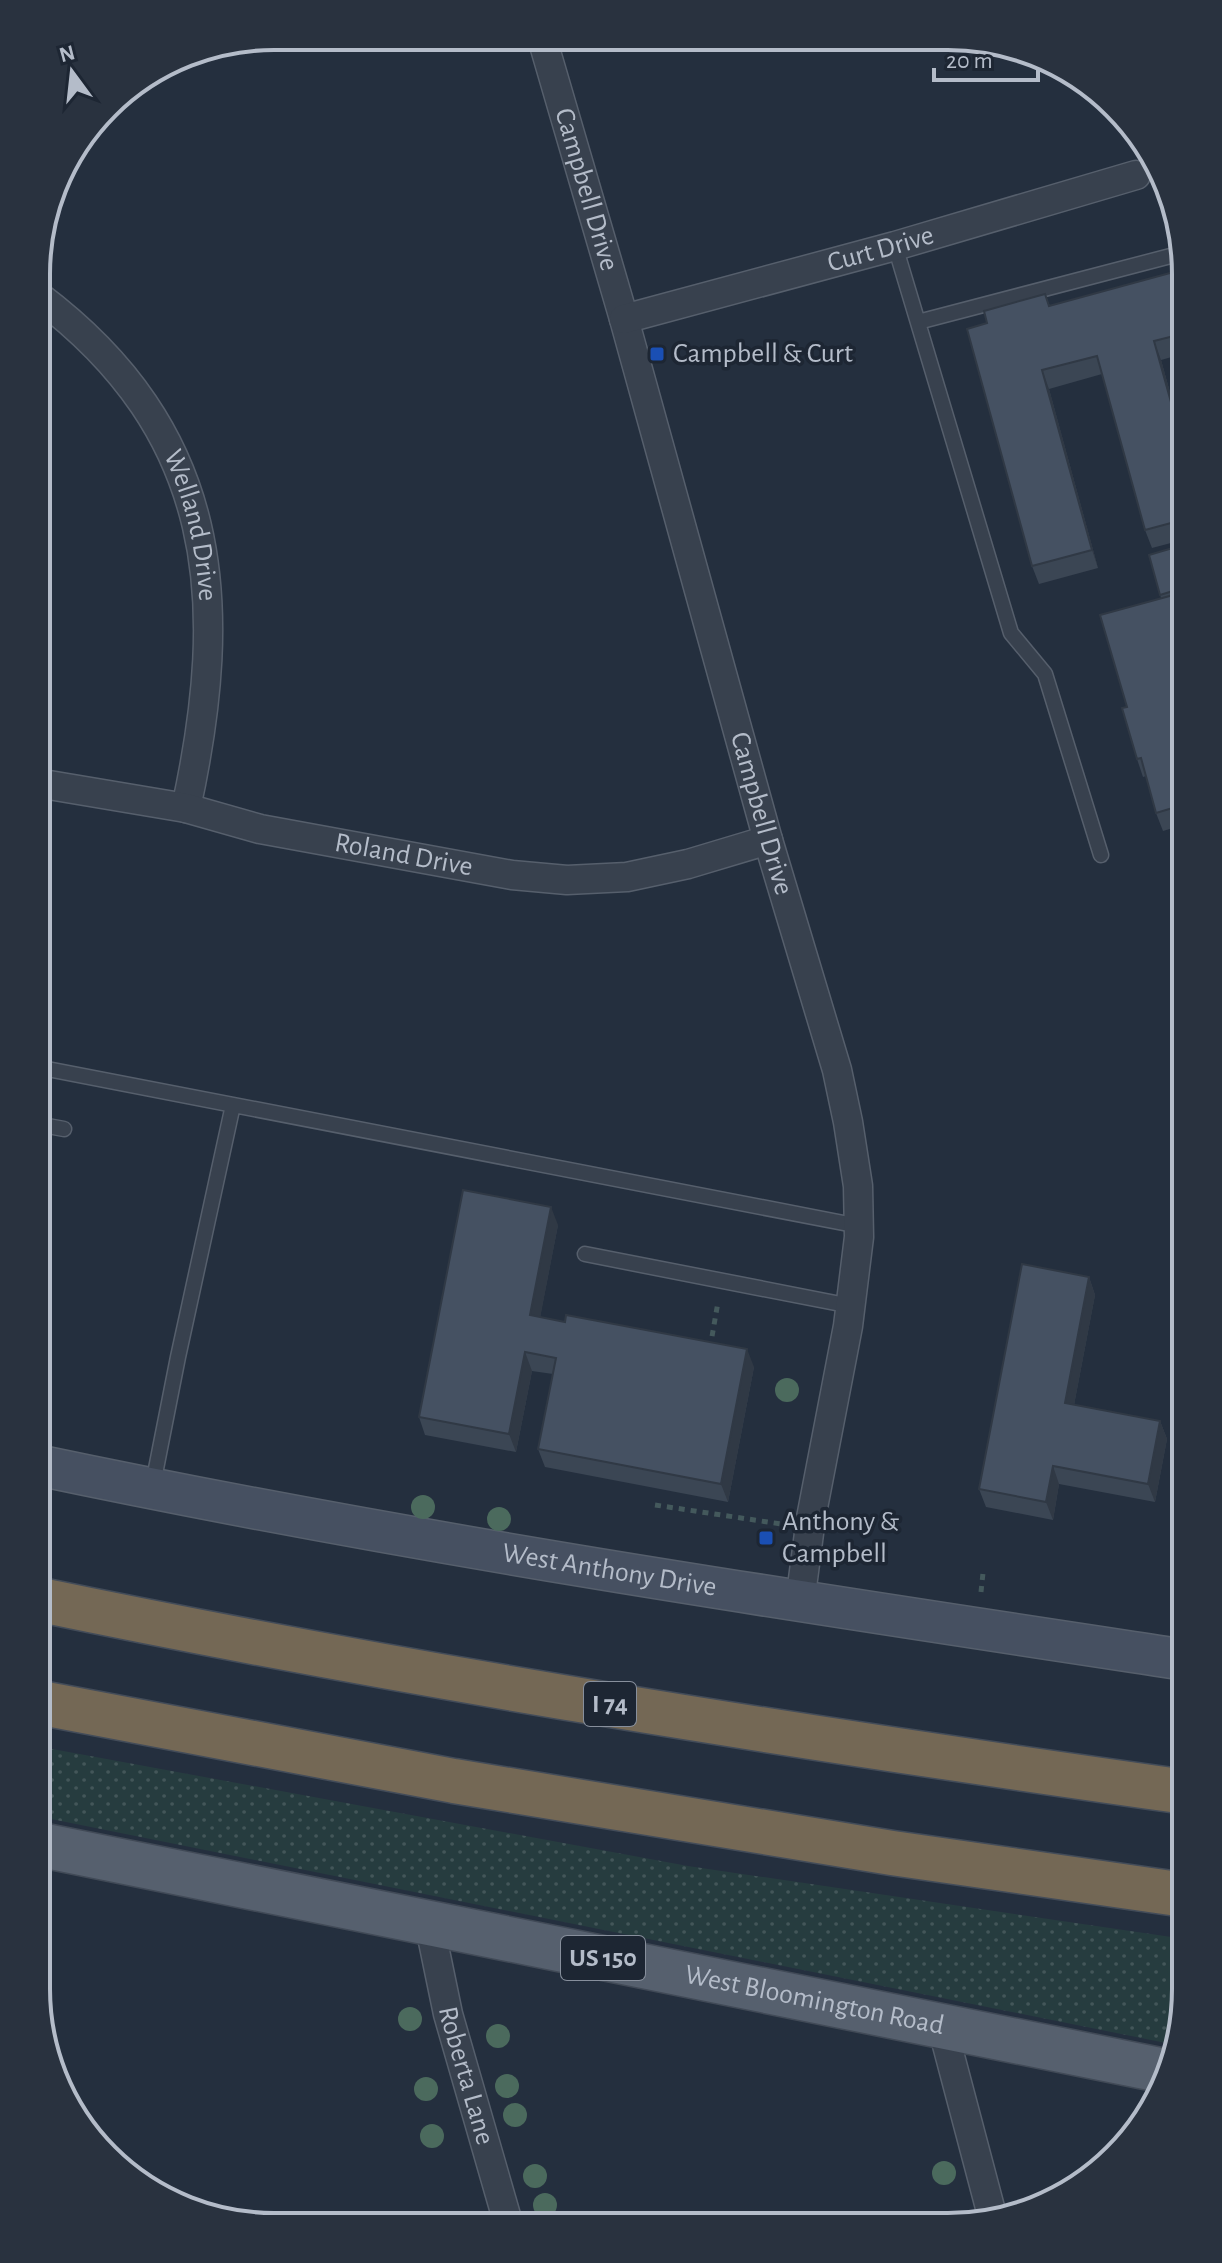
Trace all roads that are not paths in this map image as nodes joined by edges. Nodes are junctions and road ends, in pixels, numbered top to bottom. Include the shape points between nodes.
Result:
1 (546, 50) edge
2 (1145, 172) edge
3 (895, 246) junction
4 (1171, 256) edge
5 (50, 305) edge
6 (624, 319) junction
7 (918, 322) junction
8 (50, 785) edge
9 (186, 808) junction
10 (768, 840) junction
11 (1101, 855) dead end
12 (50, 1070) edge
13 (233, 1105) junction
14 (50, 1126) edge
15 (64, 1129) dead end
16 (859, 1226) junction
17 (585, 1254) dead end
18 (851, 1306) junction
19 (50, 1468) edge
20 (153, 1488) junction
21 (50, 1602) edge
22 (800, 1602) junction
23 (1172, 1658) edge
24 (50, 1705) edge
25 (1172, 1790) edge
26 (50, 1847) edge
27 (1172, 1893) edge
28 (429, 1922) junction
29 (942, 2026) junction
30 (1157, 2069) edge
31 (990, 2209) edge
32 (505, 2213) edge

1 - 6 street, Campbell Drive
2 - 3 street, Curt Drive
3 - 6 street, Curt Drive
3 - 7 lane
4 - 7 lane
5 - 9 street, Welland Drive via 107,358 138,396 171,448 187,488 208,602 207,685
6 - 10 street, Campbell Drive
7 - 11 lane via 1011,633 1045,674
8 - 9 street, Roland Drive
9 - 10 street, Roland Drive via 260,829 512,875 567,880 627,877
10 - 16 street, Campbell Drive via 837,1070 856,1173
12 - 13 lane
13 - 16 lane
13 - 20 lane
14 - 15 lane
16 - 18 street, Campbell Drive
17 - 18 lane
18 - 22 street, Campbell Drive
19 - 20 street, West Anthony Drive
20 - 22 street, West Anthony Drive
21 - 25 highway, I 74 via 479,1683
22 - 23 street, West Anthony Drive
24 - 27 highway via 454,1781
26 - 28 main road, West Bloomington Road / US 150
28 - 29 main road, West Bloomington Road / US 150
28 - 32 street, Roberta Lane via 448,2014
29 - 30 main road, West Bloomington Road / US 150
29 - 31 street

